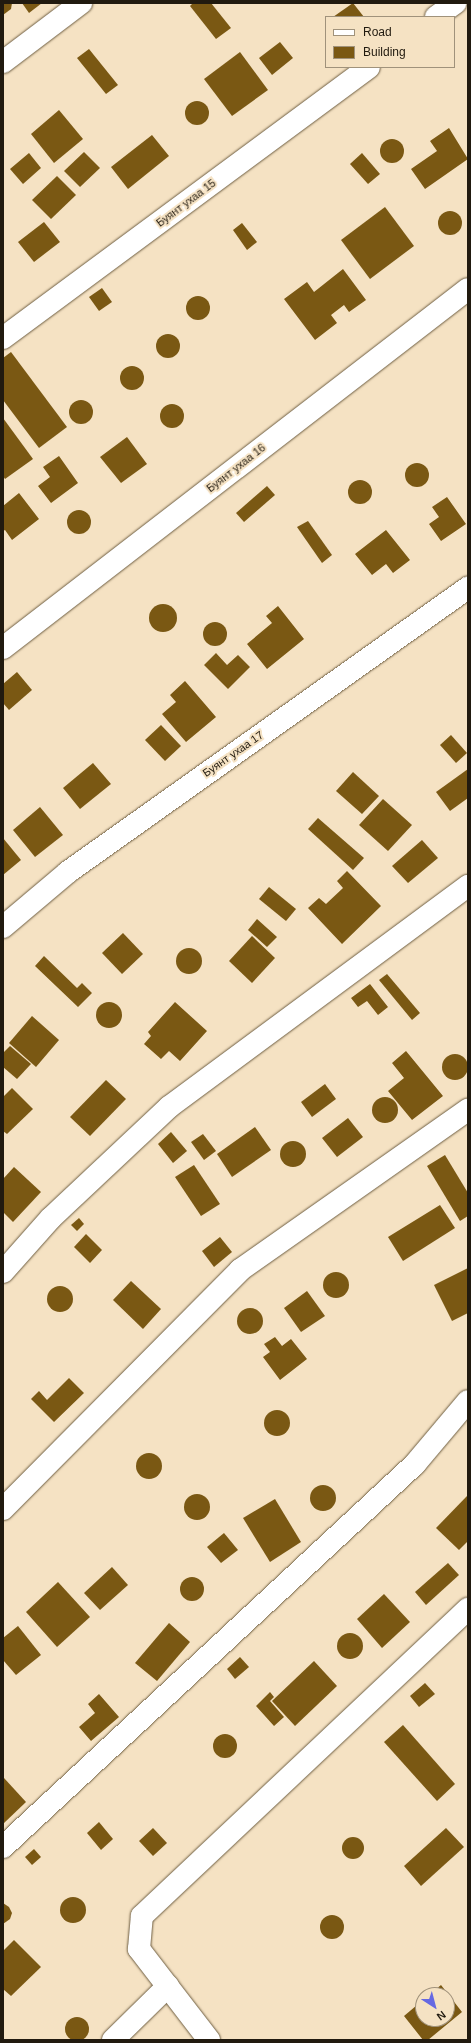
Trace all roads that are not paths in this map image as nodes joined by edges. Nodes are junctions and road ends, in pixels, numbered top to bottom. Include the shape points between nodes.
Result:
1 (81, 3) edge
2 (455, 3) edge
3 (437, 16) edge
4 (3, 62) edge
5 (368, 68) edge
6 (468, 289) edge
7 (3, 338) edge
8 (468, 588) edge
9 (3, 648) edge
10 (468, 886) edge
11 (3, 927) edge
12 (468, 1110) edge
13 (3, 1272) edge
14 (468, 1401) edge
15 (3, 1509) edge
16 (468, 1609) edge
17 (3, 1847) edge
18 (168, 1986) junction
19 (113, 2040) edge
20 (209, 2040) edge

1 - 4 street
2 - 3 street
5 - 7 street, Буянт ухаа 15
6 - 9 street, Буянт ухаа 16
8 - 11 street, Буянт ухаа 17 via 68,872
10 - 13 street via 169,1107 51,1218
12 - 15 street via 240,1270
14 - 17 street via 415,1464
16 - 18 street via 142,1916 139,1949
18 - 19 street
18 - 20 street

